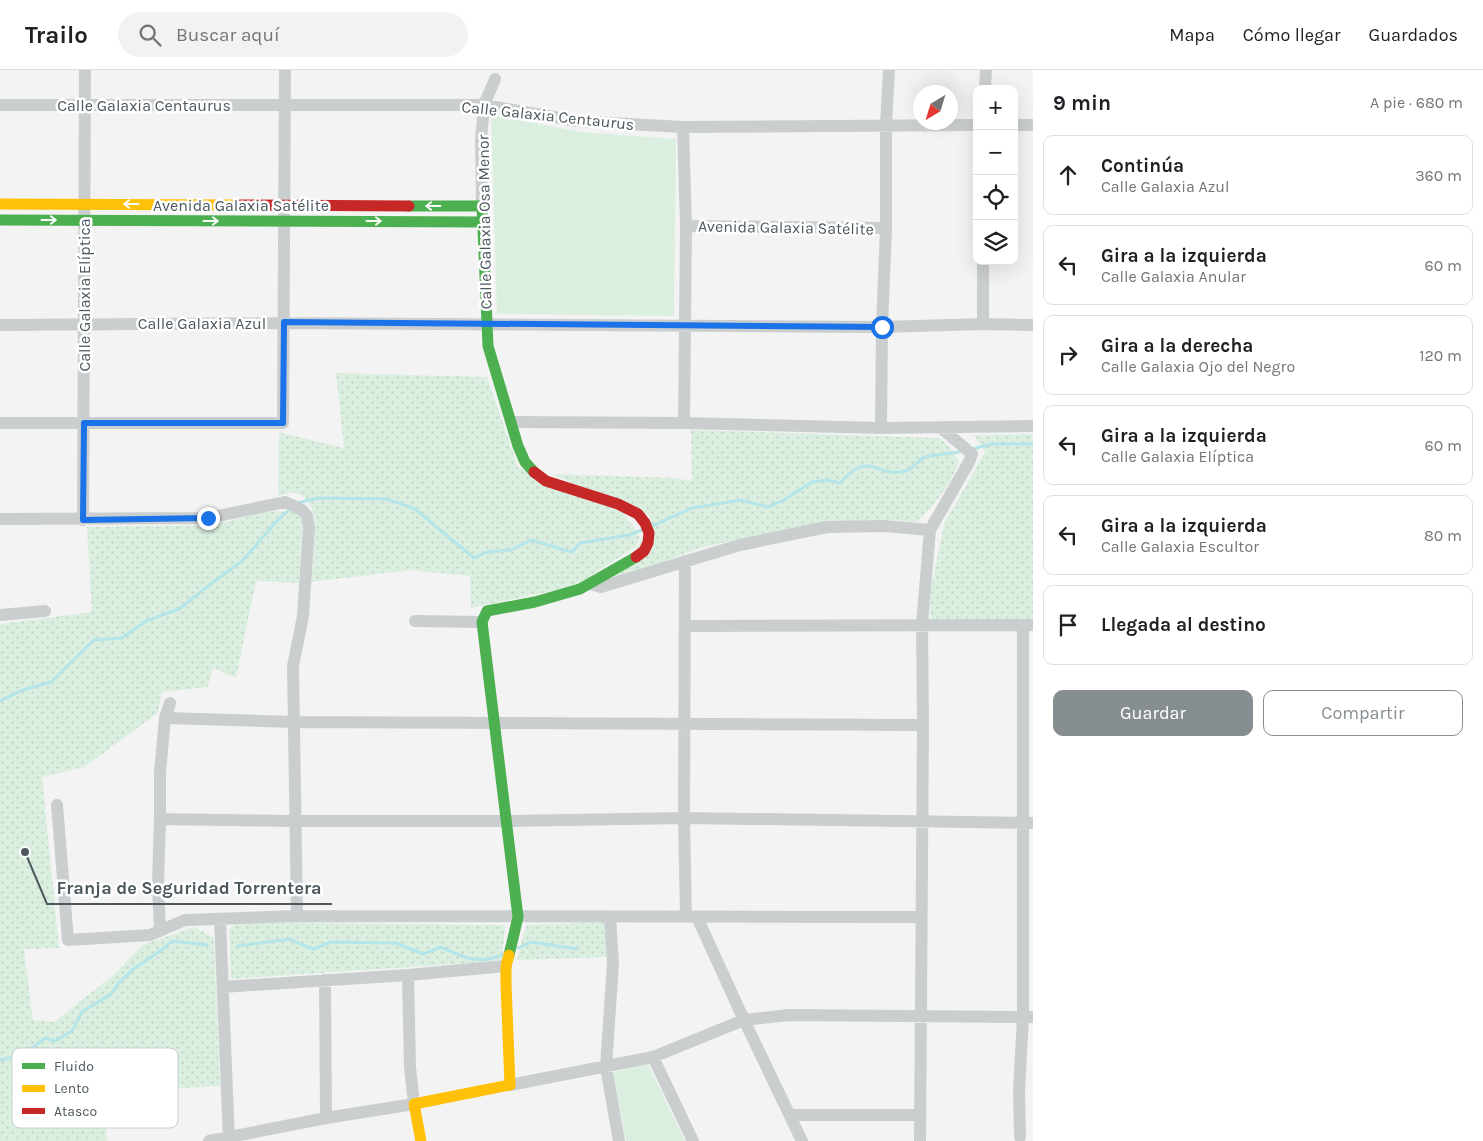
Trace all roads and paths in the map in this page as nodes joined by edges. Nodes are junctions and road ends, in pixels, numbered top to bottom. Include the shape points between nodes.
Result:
1 (84, 70) edge
2 (285, 70) edge
3 (889, 70) edge
4 (986, 70) edge
5 (495, 79) dead end
6 (985, 85) edge
7 (0, 105) edge
8 (284, 105) junction
9 (484, 105) junction
10 (85, 106) junction
11 (973, 125) edge
12 (1018, 125) edge
13 (1033, 125) edge
14 (886, 126) junction
15 (684, 128) junction
16 (0, 204) edge
17 (84, 204) junction
18 (283, 205) junction
19 (482, 206) junction
20 (0, 220) edge
21 (84, 220) junction
22 (283, 221) junction
23 (482, 222) junction
24 (686, 226) junction
25 (886, 228) junction
26 (983, 265) edge
27 (284, 322) junction
28 (84, 324) junction
29 (983, 324) junction
30 (0, 325) edge
31 (486, 325) junction
32 (685, 325) junction
33 (1033, 325) edge
34 (882, 327) junction
35 (511, 422) junction
36 (0, 423) edge
37 (84, 423) junction
38 (684, 423) junction
39 (1033, 426) edge
40 (881, 428) junction
41 (942, 428) junction
42 (0, 519) edge
43 (83, 520) junction
44 (930, 530) junction
45 (686, 561) junction
46 (591, 584) junction
47 (45, 610) dead end
48 (0, 615) edge
49 (415, 621) dead end
50 (482, 622) junction
51 (922, 624) junction
52 (1028, 625) edge
53 (685, 626) junction
54 (170, 702) dead end
55 (165, 718) junction
56 (293, 722) junction
57 (493, 722) junction
58 (684, 723) junction
59 (923, 724) junction
60 (58, 805) dead end
61 (684, 818) junction
62 (160, 819) junction
63 (295, 821) junction
64 (506, 821) junction
65 (922, 822) junction
66 (1028, 823) edge
67 (297, 916) junction
68 (518, 917) junction
69 (610, 917) junction
70 (692, 917) junction
71 (922, 917) junction
72 (220, 920) junction
73 (160, 931) junction
74 (506, 966) junction
75 (408, 975) junction
76 (325, 980) junction
77 (223, 987) junction
78 (921, 1017) junction
79 (1028, 1017) edge
80 (744, 1020) junction
81 (653, 1057) junction
82 (606, 1067) junction
83 (510, 1085) junction
84 (414, 1104) junction
85 (790, 1115) junction
86 (920, 1115) junction
87 (326, 1118) junction
88 (1020, 1137) dead end
89 (229, 1139) edge
90 (209, 1141) edge
91 (420, 1141) edge
92 (619, 1141) edge
93 (693, 1141) edge
94 (802, 1141) edge
95 (920, 1141) edge

1 - 10 street, Calle Galaxia Elíptica
2 - 8 street
3 - 14 street
4 - 6 street
5 - 9 street, Calle Galaxia Osa Menor
7 - 10 street, Calle Galaxia Centaurus
8 - 9 street, Calle Galaxia Centaurus
8 - 10 street, Calle Galaxia Centaurus
8 - 18 street
9 - 15 street, Calle Galaxia Centaurus via 577,121
9 - 19 street, Calle Galaxia Osa Menor
10 - 17 street, Calle Galaxia Elíptica
11 - 14 street, Calle Galaxia Centaurus
12 - 13 street
14 - 15 street, Calle Galaxia Centaurus
14 - 25 street
15 - 24 street
16 - 17 street, Avenida Galaxia Satélite
18 -> 17 street, Avenida Galaxia Satélite
17 - 21 street, Calle Galaxia Elíptica
19 -> 18 street, Avenida Galaxia Satélite
18 - 22 street
19 - 23 street, Calle Galaxia Osa Menor
20 -> 21 street, Avenida Galaxia Satélite
21 -> 22 street, Avenida Galaxia Satélite
21 - 28 street, Calle Galaxia Elíptica
22 -> 23 street, Avenida Galaxia Satélite
22 - 27 street
23 - 31 street, Calle Galaxia Osa Menor
24 - 25 street, Avenida Galaxia Satélite
24 - 32 street
25 - 34 street
26 - 29 street
27 - 28 street, Calle Galaxia Azul
27 - 31 street, Calle Galaxia Azul
27 - 37 street via 283,423
28 - 30 street, Calle Galaxia Azul
28 - 37 street, Calle Galaxia Elíptica
29 - 33 street, Calle Galaxia Azul
29 - 34 street, Calle Galaxia Azul
31 - 32 street, Calle Galaxia Azul
31 - 35 street, Calle Galaxia Osa Menor via 488,346
32 - 34 street, Calle Galaxia Azul
32 - 38 street
34 - 40 street
35 - 38 street
35 - 46 street, Calle Galaxia Osa Menor via 525,462 546,481 618,504 638,514 645,523 649,533 644,551
36 - 37 street
37 - 43 street, Calle Galaxia Elíptica
38 - 40 street
39 - 41 street
40 - 41 street
41 - 44 street via 972,454
42 - 43 street
43 - 56 street via 208,518 285,502 302,510 309,527 303,616 293,666
44 - 45 street via 884,526 827,527 740,545
44 - 51 street
45 - 46 street via 601,587
45 - 53 street
46 - 50 street, Calle Galaxia Osa Menor via 557,596 487,612
47 - 48 street
49 - 50 street
50 - 57 street
51 - 52 street
51 - 53 street
51 - 59 street
52 - 66 street
53 - 58 street
54 - 55 street
55 - 56 street
55 - 62 street
56 - 57 street
56 - 63 street
57 - 58 street
57 - 64 street
58 - 59 street
58 - 61 street
59 - 65 street
60 - 73 street via 68,940 150,935
61 - 64 street
61 - 65 street
61 - 70 street
62 - 63 street
62 - 73 street
63 - 64 street
63 - 67 street
64 - 68 street
65 - 66 street
65 - 71 street
66 - 79 street
67 - 68 street
67 - 72 street
68 - 69 street
68 - 74 street
69 - 70 street
69 - 82 street via 613,962
70 - 71 street
70 - 80 street
71 - 78 street
72 - 73 street via 185,920
72 - 77 street
74 - 75 street
74 - 83 street
75 - 76 street
75 - 84 street
76 - 77 street
76 - 87 street
77 - 89 street
78 - 79 street
78 - 80 street via 789,1015
78 - 86 street
79 - 88 street via 1019,1091
80 - 81 street
80 - 85 street
81 - 82 street
81 - 93 street
82 - 83 street
82 - 92 street
83 - 84 street
84 - 87 street
84 - 91 street
85 - 86 street
85 - 94 street
86 - 95 street
87 - 89 street
89 - 90 street

